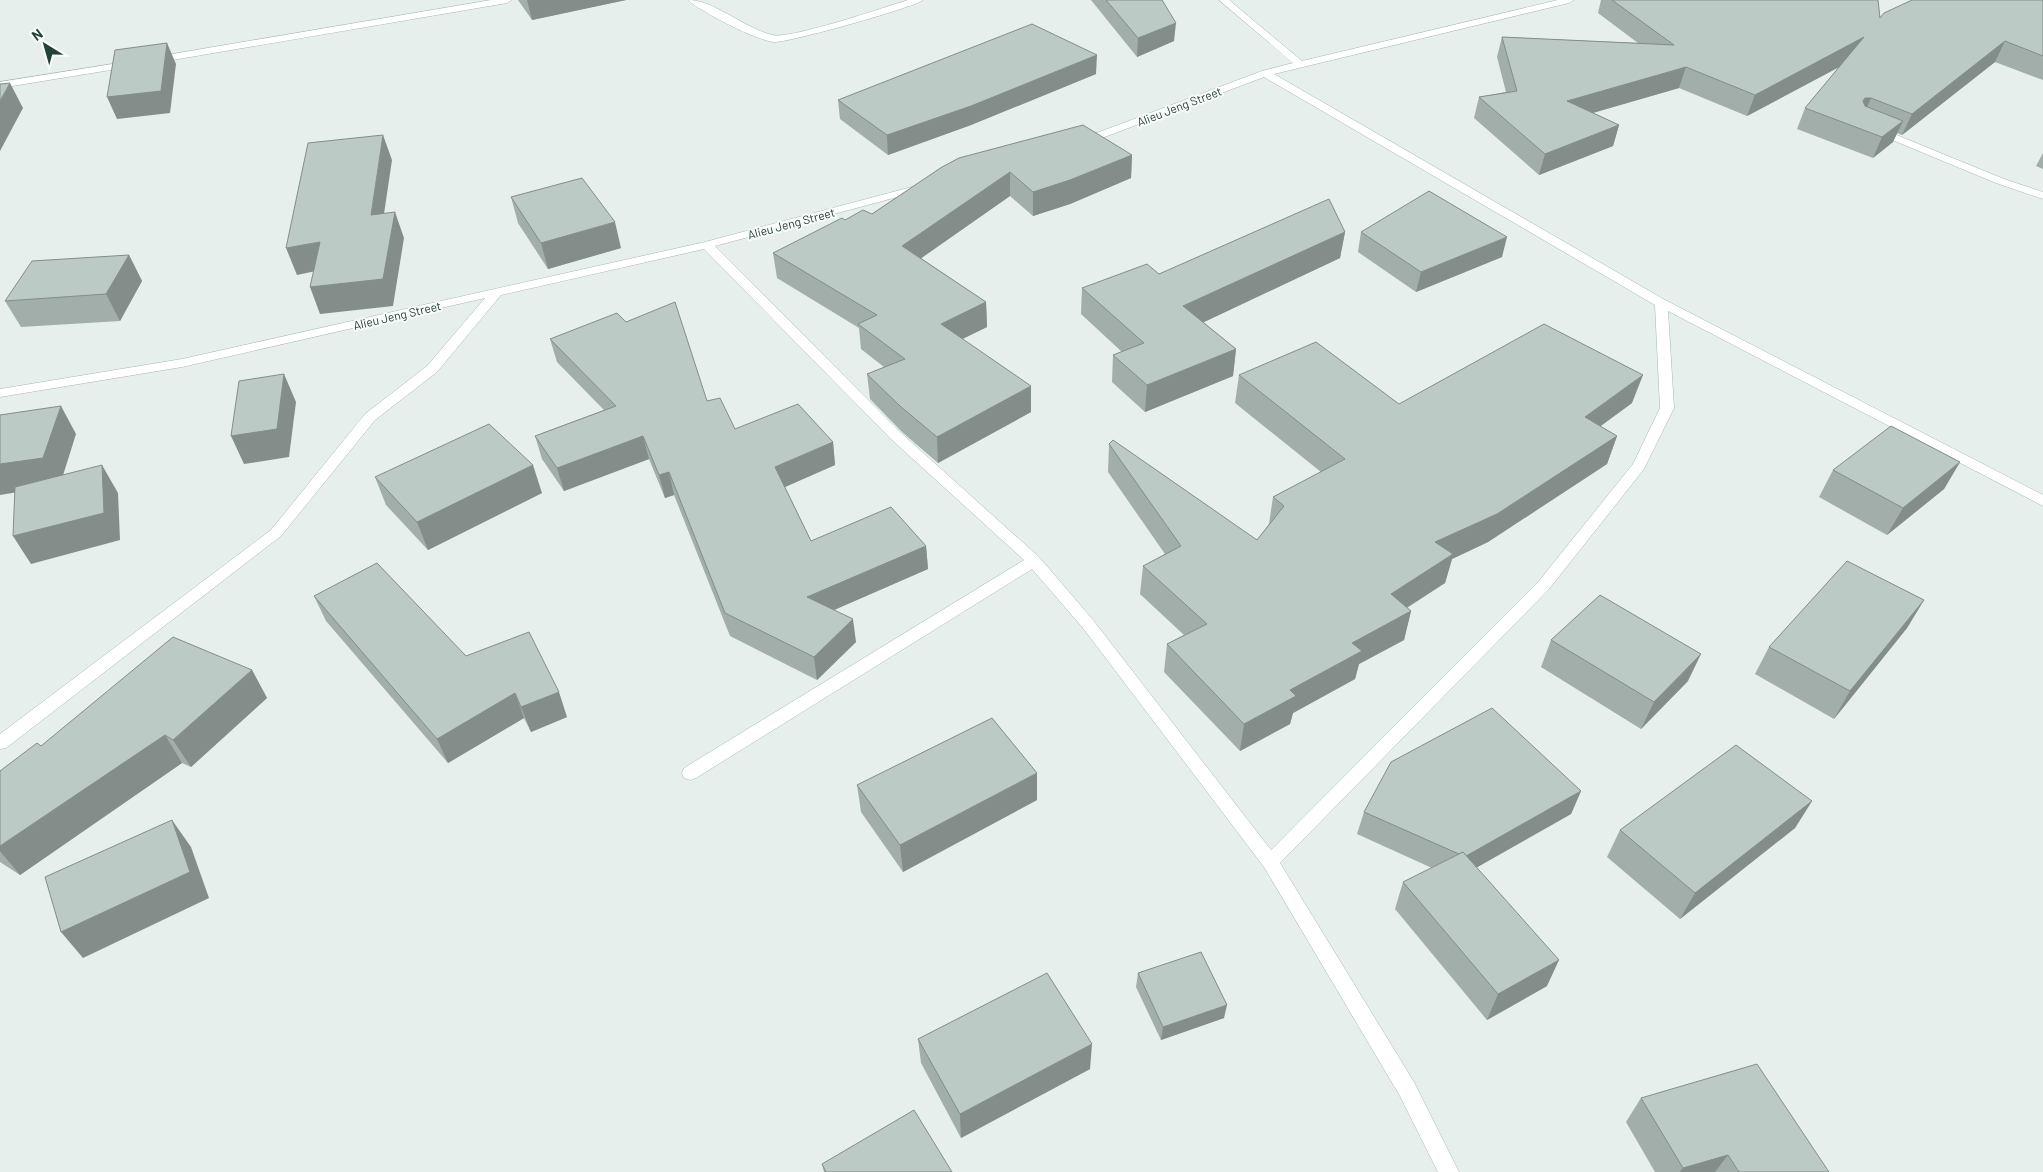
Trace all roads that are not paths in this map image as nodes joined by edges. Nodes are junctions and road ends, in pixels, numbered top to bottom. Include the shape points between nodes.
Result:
1 (507, 0) edge
2 (693, 0) edge
3 (918, 0) edge
4 (1224, 0) edge
5 (1569, 0) edge
6 (1299, 64) junction
7 (1265, 73) junction
8 (0, 85) edge
9 (1870, 126) edge
10 (1071, 146) edge
11 (937, 184) edge
12 (2043, 196) edge
13 (707, 245) junction
14 (497, 292) junction
15 (1661, 303) junction
16 (0, 393) edge
17 (2043, 501) edge
18 (1034, 561) junction
19 (0, 744) edge
20 (690, 773) dead end
21 (1270, 862) junction
22 (1449, 1172) edge

1 - 8 street via 262,44
2 - 3 street via 749,31 774,38 813,31
4 - 6 street
5 - 6 street, Alieu Jeng Street
6 - 7 street, Alieu Jeng Street
7 - 10 street, Alieu Jeng Street
7 - 15 street
9 - 12 street
11 - 13 street, Alieu Jeng Street
13 - 14 street, Alieu Jeng Street
13 - 18 street via 896,436
14 - 16 street, Alieu Jeng Street via 182,363
14 - 19 street via 432,369 370,417 276,533
15 - 17 street
15 - 21 street via 1667,408 1639,466 1544,585
18 - 20 street
18 - 21 street via 1088,624
21 - 22 street via 1407,1089

